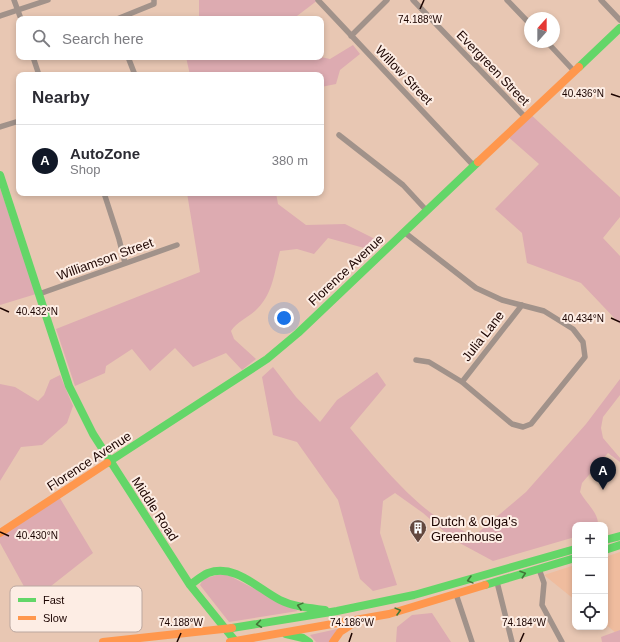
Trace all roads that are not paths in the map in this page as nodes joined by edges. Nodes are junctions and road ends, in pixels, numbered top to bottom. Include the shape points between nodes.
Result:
1 (14, 0) edge
2 (48, 0) edge
3 (318, 0) edge
4 (388, 0) edge
5 (413, 0) edge
6 (507, 0) edge
7 (602, 0) edge
8 (156, 2) edge
9 (18, 10) junction
10 (0, 16) edge
11 (20, 16) edge
12 (124, 16) edge
13 (524, 18) edge
14 (620, 20) edge
15 (620, 28) edge
16 (351, 36) junction
17 (553, 48) edge
18 (34, 60) edge
19 (129, 60) edge
20 (574, 71) junction
21 (38, 72) edge
22 (134, 72) edge
23 (525, 117) junction
24 (16, 121) edge
25 (0, 127) edge
26 (339, 136) dead end
27 (474, 166) junction
28 (0, 175) edge
29 (105, 196) edge
30 (427, 210) junction
31 (404, 232) junction
32 (177, 244) dead end
33 (125, 263) junction
34 (39, 294) junction
35 (522, 305) junction
36 (416, 360) dead end
37 (462, 382) junction
38 (110, 462) junction
39 (0, 533) edge
40 (620, 536) edge
41 (608, 539) edge
42 (620, 546) edge
43 (608, 549) edge
44 (572, 550) edge
45 (572, 559) edge
46 (539, 569) junction
47 (497, 582) junction
48 (190, 585) junction
49 (456, 594) junction
50 (339, 611) junction
51 (361, 619) junction
52 (224, 629) junction
53 (282, 632) junction
54 (102, 642) edge
55 (234, 642) edge
56 (309, 642) edge
57 (333, 642) edge
58 (472, 642) edge
59 (512, 642) edge
60 (562, 642) edge

1 - 9 street
2 - 9 street
3 - 16 street, Willow Street
4 - 16 street
5 - 23 street, Evergreen Street
6 - 13 street
7 - 14 street
8 - 12 street
9 - 10 street
9 - 11 street
15 - 20 main road, Florence Avenue
16 - 27 street, Willow Street
17 - 20 street
18 - 21 street
19 - 22 street
20 - 23 main road, Florence Avenue
23 - 27 main road, Florence Avenue
24 - 25 street
26 - 30 street via 403,185
27 - 30 main road, Florence Avenue
28 - 34 main road, Middle Road
29 - 33 street
30 - 31 main road, Florence Avenue
31 - 35 street via 476,288 502,300
31 - 38 main road, Florence Avenue via 298,333 267,359
32 - 33 street, Williamson Street
33 - 34 street, Williamson Street
34 - 38 main road, Middle Road via 84,420
35 - 37 street, Julia Lane
35 - 37 street via 544,311 573,329 583,342 585,357 531,424 523,427 512,424
36 - 37 street via 429,362
38 - 39 main road, Florence Avenue
38 - 48 main road, Middle Road
40 - 41 main road
42 - 43 main road
44 -> 50 main road via 416,595
45 - 46 main road
47 -> 46 main road
46 - 60 street via 544,583 542,604
47 - 49 main road
47 - 59 street
50 -> 48 main road via 303,608 281,600 225,570 209,573
48 - 52 main road, Middle Road
51 -> 49 main road via 389,614
49 - 58 street
50 -> 52 main road
51 - 53 main road
51 - 57 main road via 340,632
52 - 54 main road
52 - 55 main road, Middle Road
53 - 55 main road
53 - 56 main road

